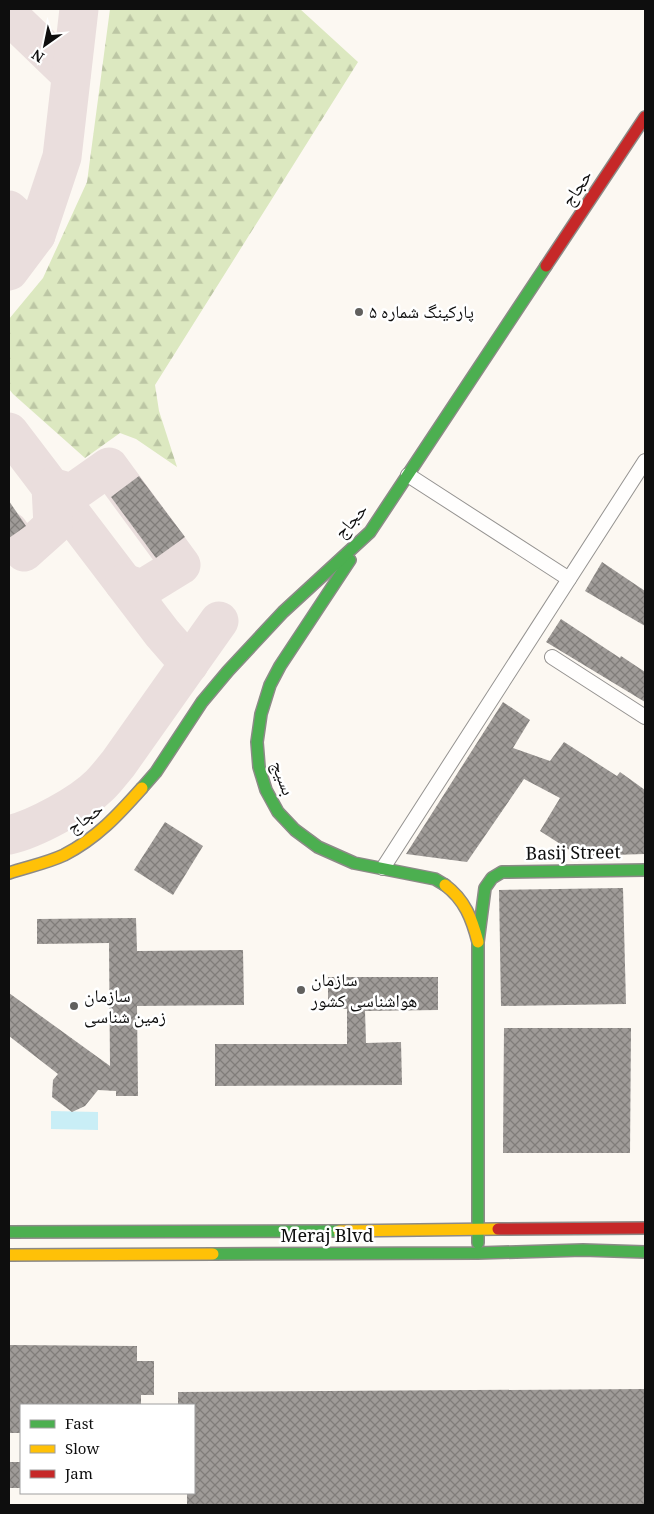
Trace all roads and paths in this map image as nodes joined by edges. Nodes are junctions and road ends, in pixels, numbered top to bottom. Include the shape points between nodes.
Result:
1 (645, 118) edge
2 (645, 461) edge
3 (408, 475) junction
4 (370, 532) junction
5 (569, 579) junction
6 (552, 657) dead end
7 (645, 718) edge
8 (383, 868) junction
9 (645, 870) edge
10 (9, 873) edge
11 (478, 942) junction
12 (645, 1228) edge
13 (477, 1229) junction
14 (9, 1232) edge
15 (216, 1232) junction
16 (645, 1252) edge
17 (478, 1253) junction
18 (217, 1254) junction
19 (9, 1255) edge

1 - 3 main road, حجاج
2 - 5 street
3 - 4 main road, حجاج
3 - 5 street
4 - 8 main road, بسیج via 271,684 262,708 257,751 266,793 279,814 295,830 347,861
4 - 10 main road, حجاج via 283,612 228,671 202,702 156,772 113,822 63,855
5 - 8 street
6 - 7 street
8 - 11 main road, بسیج via 445,884 472,916
9 - 11 main road, Basij Street via 502,872 485,888
11 - 13 main road
12 - 13 main road, Meraj Blvd
13 - 15 main road, Meraj Blvd
13 - 17 main road
14 - 15 main road, Meraj Blvd
15 - 18 main road
16 - 17 main road, Meraj Blvd
17 - 18 main road, Meraj Blvd
18 - 19 main road, Meraj Blvd

